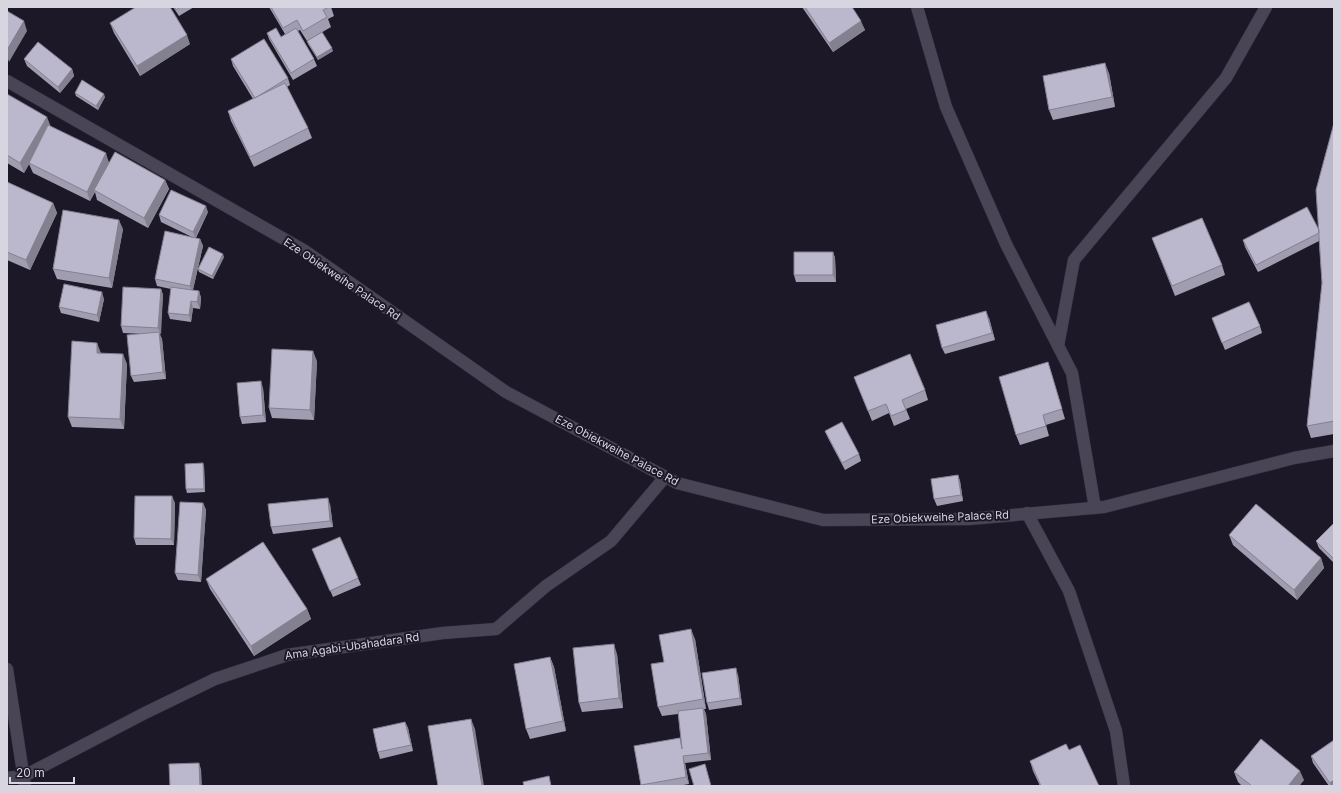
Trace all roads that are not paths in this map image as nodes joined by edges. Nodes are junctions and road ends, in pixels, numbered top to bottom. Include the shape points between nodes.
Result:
1 (917, 7) edge
2 (1266, 7) edge
3 (7, 81) edge
4 (1058, 346) junction
5 (1334, 451) edge
6 (665, 477) junction
7 (1095, 508) junction
8 (1027, 514) junction
9 (7, 669) edge
10 (7, 778) edge
11 (24, 781) edge
12 (1124, 786) edge

1 - 4 street via 946,107 1006,244
2 - 4 street via 1226,78 1074,260
3 - 6 street, Eze Obiekweihe Palace Rd via 305,251 506,392
4 - 7 street via 1072,374
5 - 7 street, Eze Obiekweihe Palace Rd via 1294,458
6 - 8 street, Eze Obiekweihe Palace Rd via 677,484 823,520 969,519
6 - 11 street, Ama Agabi-Ubahadara Rd via 611,541 546,586 496,629 444,633 287,655 215,680 145,714
7 - 8 street, Eze Obiekweihe Palace Rd
8 - 12 street via 1069,590 1116,731
9 - 11 street
10 - 11 street, Ama Agabi-Ubahadara Rd

